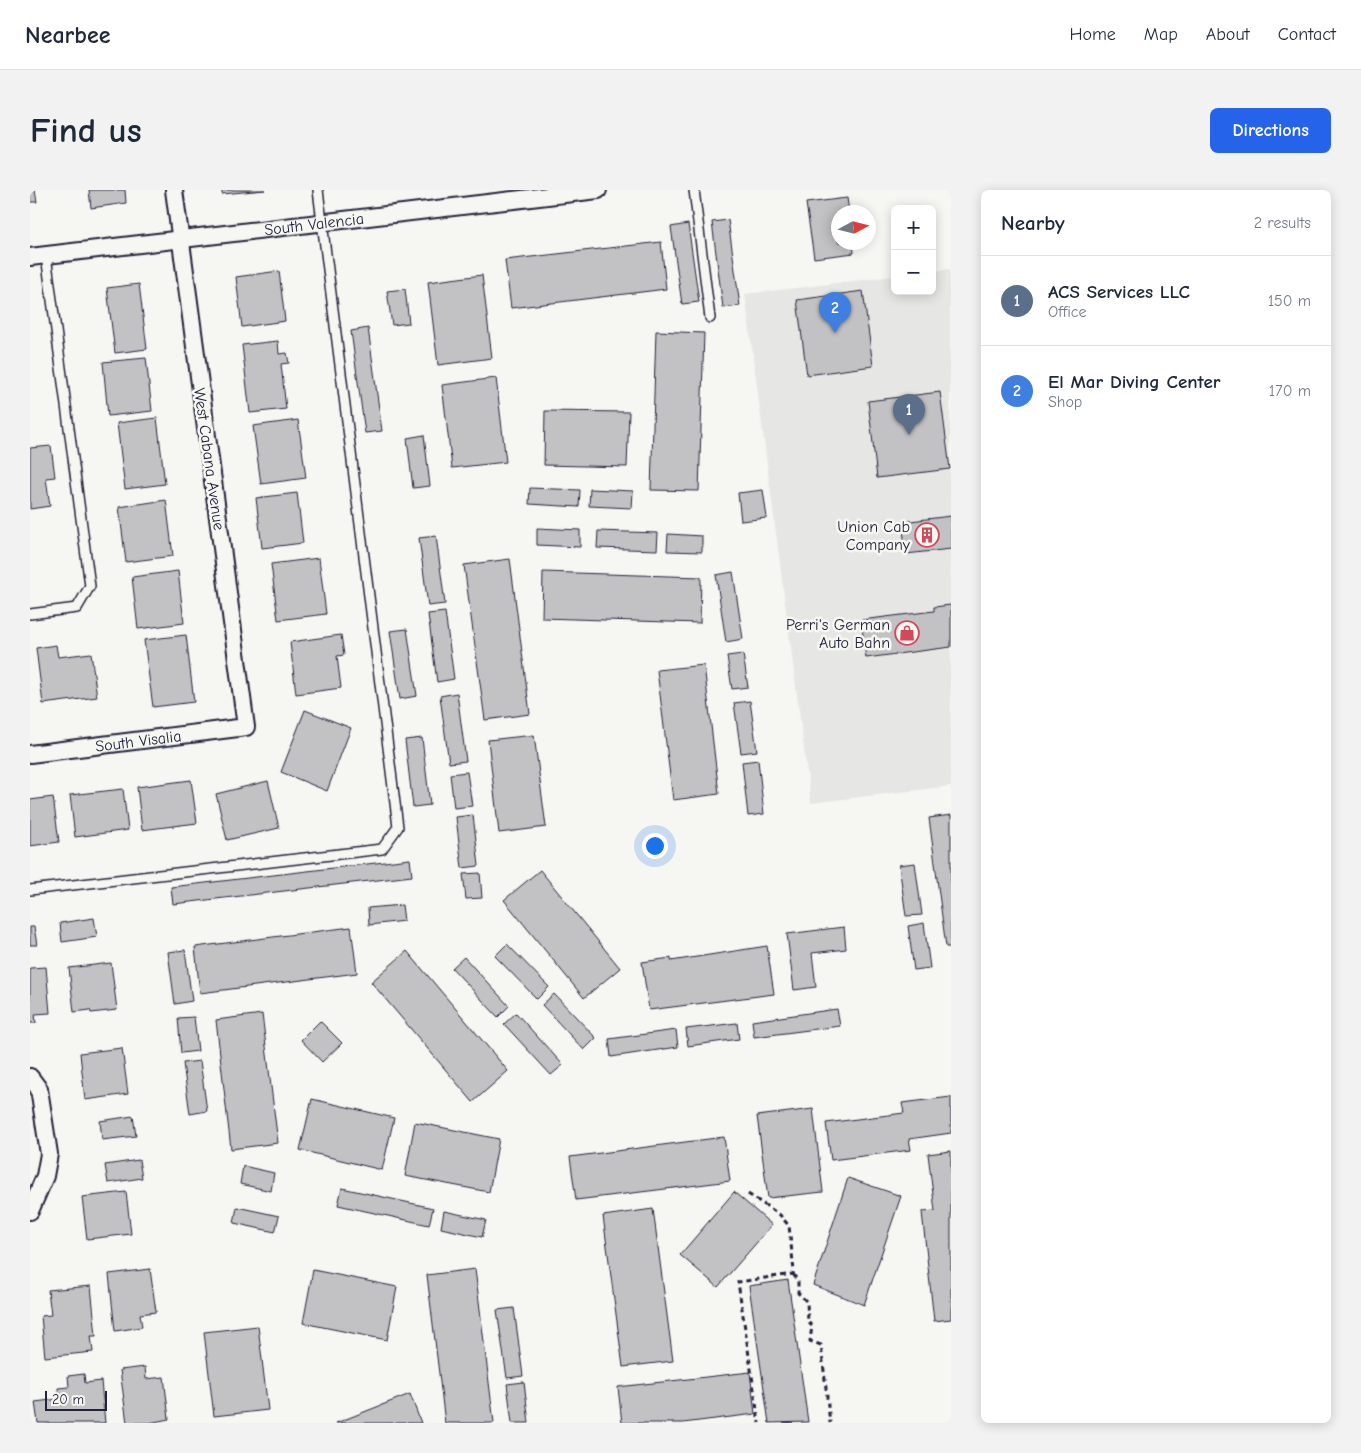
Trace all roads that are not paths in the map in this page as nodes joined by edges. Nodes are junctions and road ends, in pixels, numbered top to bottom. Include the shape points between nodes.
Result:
1 (174, 190) edge
2 (318, 190) edge
3 (598, 190) edge
4 (694, 190) edge
5 (322, 223) junction
6 (181, 240) junction
7 (38, 256) edge
8 (710, 318) dead end
9 (30, 614) edge
10 (246, 727) joint
11 (30, 754) edge
12 (30, 890) edge
13 (30, 1077) edge
14 (30, 1211) edge

1 - 6 street, West Cabana Avenue
2 - 5 lane
3 - 5 street, South Valencia
4 - 8 lane
5 - 6 street, South Valencia
5 - 12 lane via 398,827 382,849
6 - 7 street, South Valencia
6 - 10 street, West Cabana Avenue
7 - 9 lane via 90,586 77,608
10 - 11 street, South Visalia
13 - 14 street via 39,1089 49,1154 45,1176

